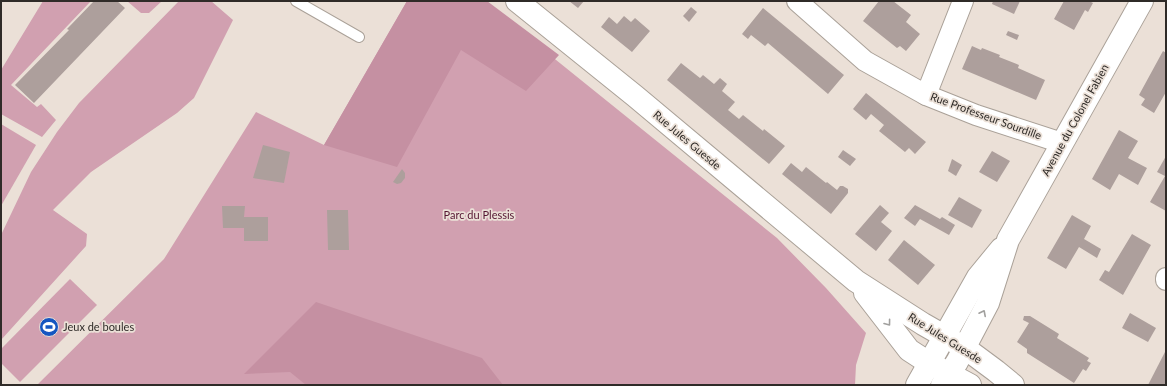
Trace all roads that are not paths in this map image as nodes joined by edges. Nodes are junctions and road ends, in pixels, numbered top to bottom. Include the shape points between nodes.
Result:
1 (296, 1) edge
2 (517, 1) edge
3 (797, 1) edge
4 (963, 1) edge
5 (1142, 1) edge
6 (359, 37) dead end
7 (926, 95) junction
8 (1062, 143) junction
9 (1008, 240) junction
10 (856, 281) junction
11 (944, 336) junction
12 (965, 348) junction
13 (929, 362) junction
14 (946, 380) edge
15 (916, 385) edge
16 (970, 385) edge
17 (1012, 385) edge

1 - 6 lane
2 - 10 street, Rue Jules Guesde
3 - 7 street, Rue Professeur Sourdille via 864,61
4 - 7 street
5 - 8 street, Avenue du Colonel Fabien
7 - 8 street, Rue Professeur Sourdille via 976,115
8 - 9 street, Avenue du Colonel Fabien
9 - 11 street, Avenue du Colonel Fabien via 978,276
12 -> 9 street, Avenue du Colonel Fabien via 988,303
10 - 11 street, Rue Jules Guesde
10 -> 13 street, Rue Jules Guesde via 906,347
11 - 12 street, Rue Jules Guesde
11 - 13 street, Avenue du Colonel Fabien
12 - 14 street, Avenue du Colonel Fabien
12 - 17 street, Rue Jules Guesde
13 - 14 street, Rue Jules Guesde
13 - 15 street, Avenue du Colonel Fabien
14 - 16 street, Rue Jules Guesde

